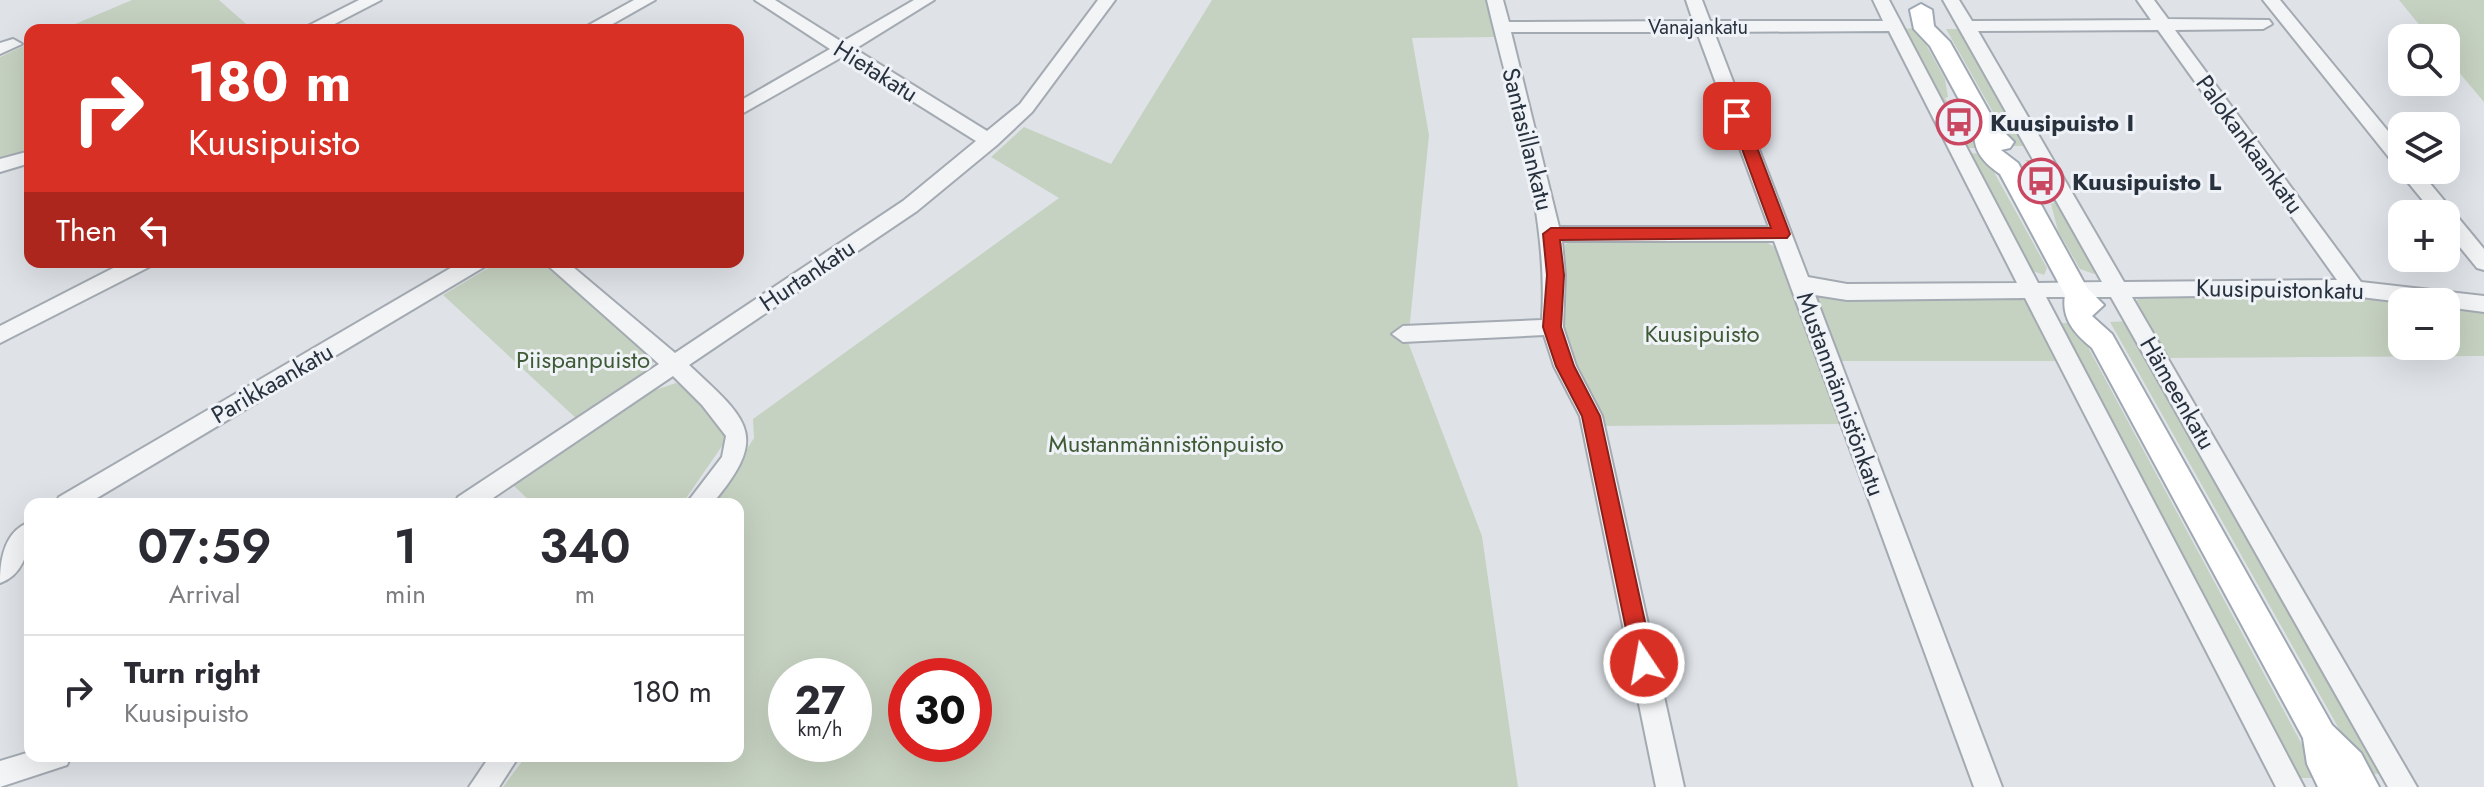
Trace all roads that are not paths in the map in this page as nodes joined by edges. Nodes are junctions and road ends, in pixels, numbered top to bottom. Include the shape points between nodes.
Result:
1 (373, 0) edge
2 (647, 0) edge
3 (763, 0) edge
4 (926, 0) edge
5 (1107, 0) edge
6 (1495, 0) edge
7 (1694, 0) edge
8 (1881, 0) edge
9 (1951, 0) edge
10 (2145, 0) edge
11 (2271, 0) edge
12 (1918, 5) edge
13 (322, 24) edge
14 (601, 24) edge
15 (2263, 24) dead end
16 (2164, 25) junction
17 (1894, 26) junction
18 (1966, 26) junction
19 (1501, 27) junction
20 (1704, 27) junction
21 (842, 50) junction
22 (744, 107) edge
23 (990, 141) junction
24 (2388, 144) edge
25 (24, 159) edge
26 (0, 166) edge
27 (2420, 184) edge
28 (2433, 200) edge
29 (2460, 233) edge
30 (1551, 234) junction
31 (1781, 234) junction
32 (2484, 263) edge
33 (130, 268) edge
34 (467, 268) edge
35 (561, 268) edge
36 (1801, 282) junction
37 (2117, 288) junction
38 (2354, 288) junction
39 (2031, 289) junction
40 (2076, 292) junction
41 (2484, 304) edge
42 (1552, 327) junction
43 (1403, 334) dead end
44 (0, 335) edge
45 (674, 365) junction
46 (77, 498) edge
47 (475, 498) edge
48 (703, 498) edge
49 (24, 540) edge
50 (0, 573) edge
51 (2320, 736) junction
52 (39, 762) edge
53 (502, 762) edge
54 (0, 774) edge
55 (483, 787) edge
56 (1670, 787) edge
57 (1988, 787) edge
58 (2290, 787) edge
59 (2336, 787) edge
60 (2362, 787) edge
61 (2403, 787) edge

1 - 13 street
2 - 14 street
3 - 21 street, Hietakatu
4 - 21 street
5 - 23 street, Hurtankatu via 1026,108
6 - 19 street, Santasillankatu
7 - 20 street, Mustanmännistönkatu
8 - 17 street
9 - 18 street, Hämeenkatu
10 - 16 street, Palokankaankatu
11 - 24 street
12 - 40 main road, Hämeenkatu via 1926,33 1939,42 1987,129 1985,143 2009,169
15 - 16 street
16 - 18 street
16 - 38 street, Palokankaankatu
17 - 20 street, Vanajankatu
17 - 39 street
18 - 37 street, Hämeenkatu
19 - 20 street, Vanajankatu
19 - 30 street, Santasillankatu
20 - 31 street, Mustanmännistönkatu
21 - 22 street
21 - 23 street, Hietakatu
23 - 45 street, Hurtankatu via 910,206
25 - 26 street
27 - 28 street
29 - 32 street
30 - 31 street
30 - 42 street, Santasillankatu
31 - 36 street, Mustanmännistönkatu
33 - 44 street
34 - 46 street, Parikkaankatu
35 - 45 street
36 - 39 street via 1847,292
36 - 57 street, Mustanmännistönkatu
37 - 38 street, Kuusipuistonkatu
37 - 40 street, Kuusipuistonkatu
37 - 61 street, Hämeenkatu
38 - 41 street, Kuusipuistonkatu
39 - 40 street
39 - 58 street
40 - 51 main road, Hämeenkatu via 2075,309 2085,328 2102,341
42 - 43 street
42 - 56 street, Santasillankatu via 1591,416
45 - 47 street, Hurtankatu
45 - 48 street via 729,418 736,435 737,447 726,468
49 - 50 street
51 - 59 main road, Hämeenkatu via 2324,764
51 - 60 main road, Hämeenkatu
52 - 54 street
53 - 55 street

